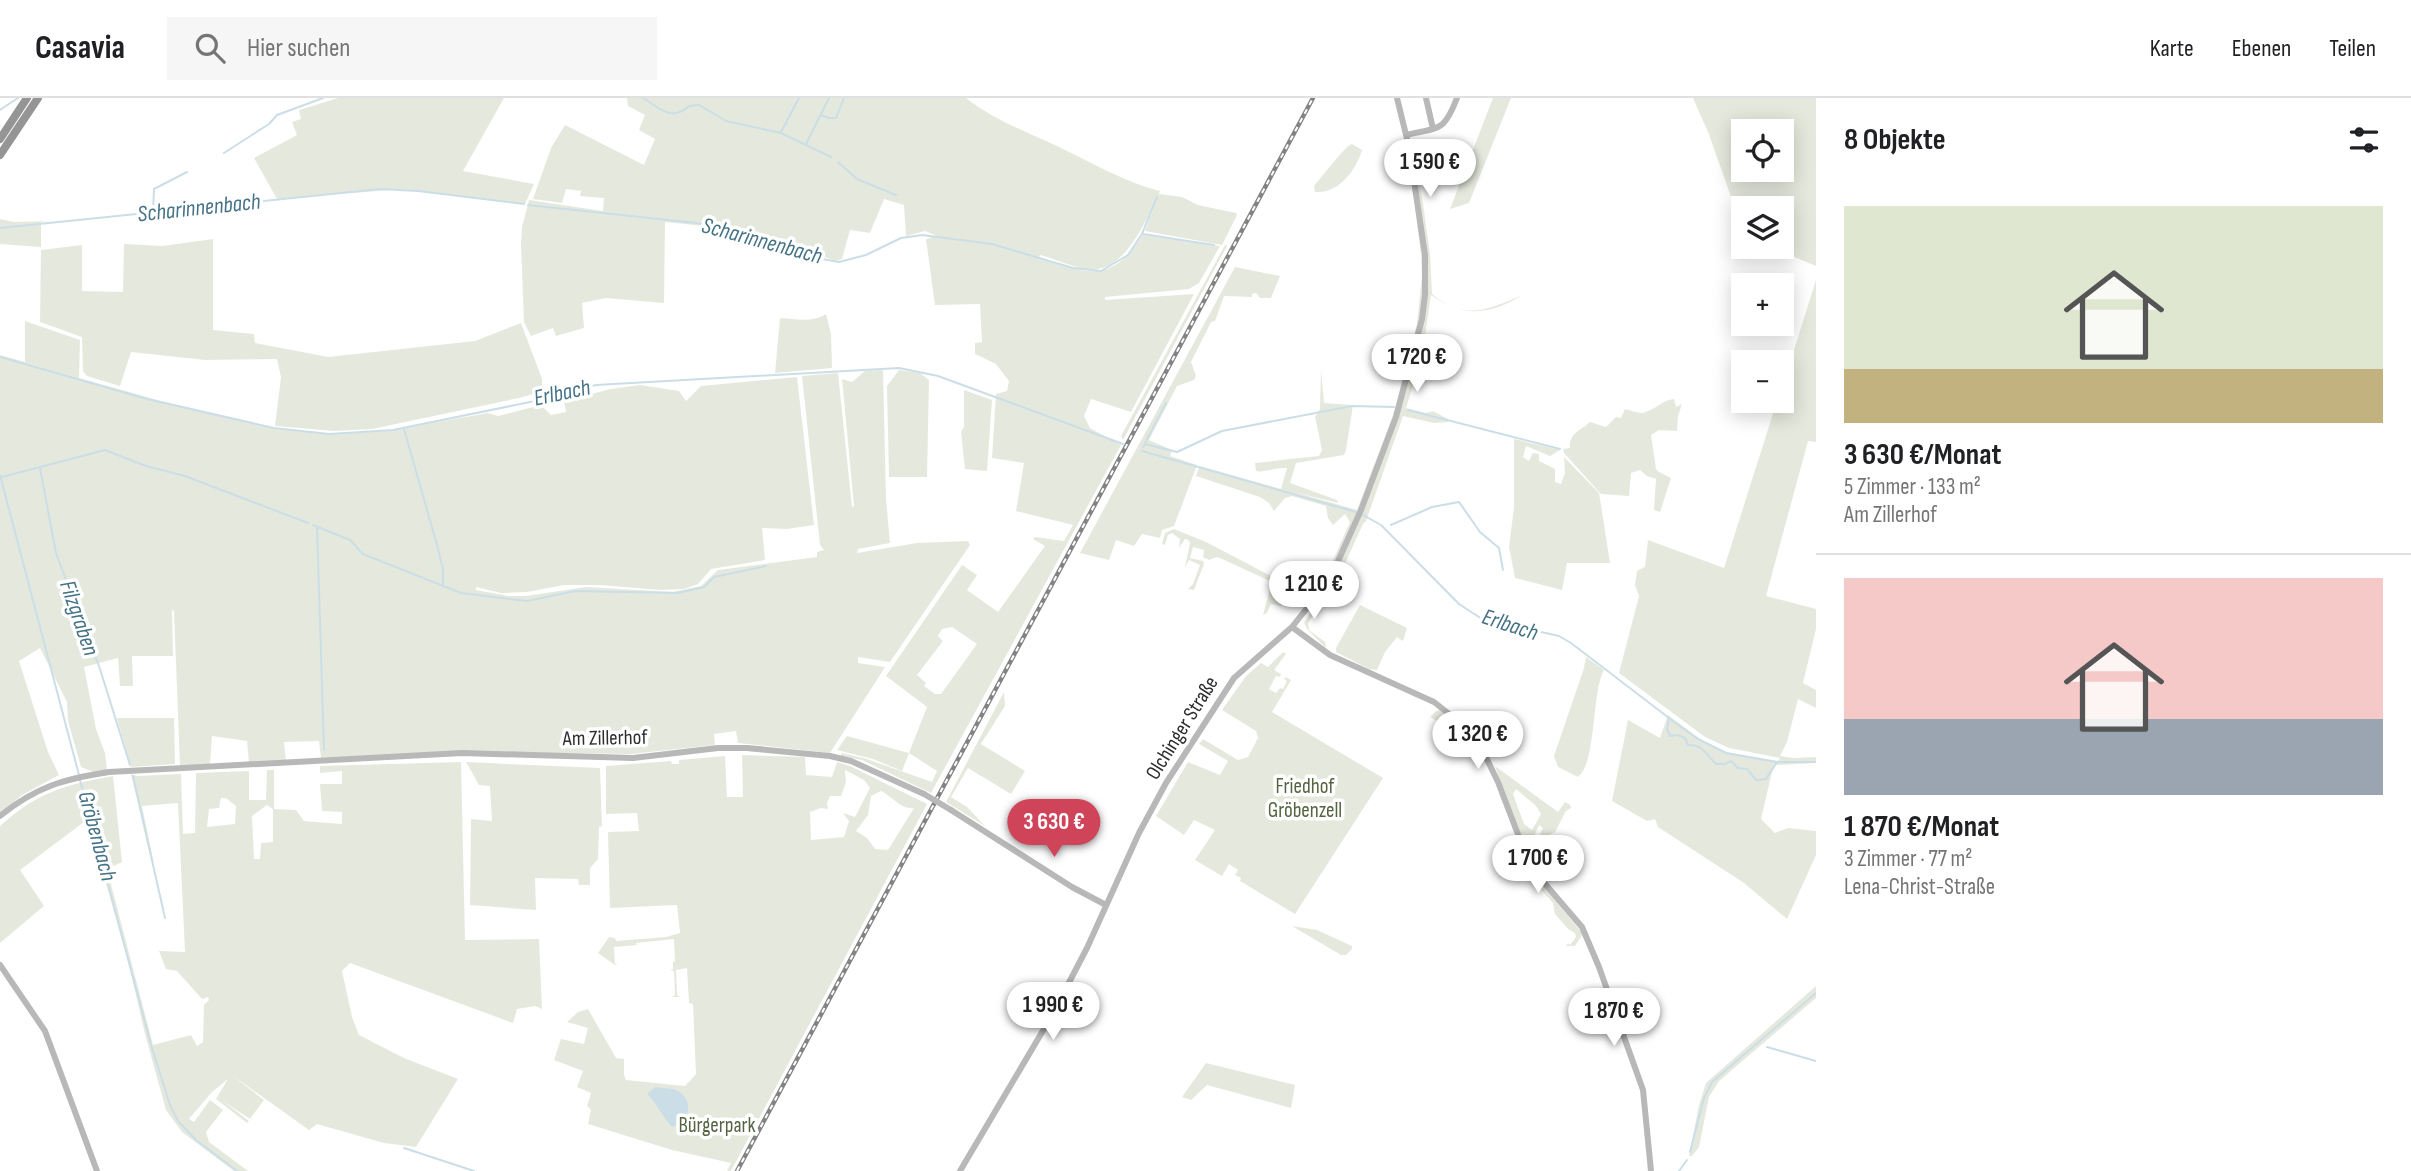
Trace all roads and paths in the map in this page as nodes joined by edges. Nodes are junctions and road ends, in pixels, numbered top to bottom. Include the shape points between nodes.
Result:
1 (1397, 98) edge
2 (1426, 98) edge
3 (1457, 98) edge
4 (32, 100) edge
5 (1433, 129) junction
6 (1406, 135) junction
7 (0, 139) edge
8 (0, 155) edge
9 (1306, 610) junction
10 (1292, 627) junction
11 (1324, 650) junction
12 (0, 816) edge
13 (1106, 905) junction
14 (0, 965) edge
15 (97, 1171) edge
16 (960, 1171) edge
17 (1651, 1171) edge

1 - 6 street, Olchinger Straße
2 - 5 street
3 - 5 street via 1447,122
4 - 7 highway
4 - 8 highway
5 - 6 street
6 - 9 street, Olchinger Straße via 1425,255 1422,319 1396,417 1361,510 1330,579
9 - 10 street, Olchinger Straße
9 - 11 street via 1304,630
10 - 11 street
10 - 13 street, Olchinger Straße via 1234,678 1212,709 1139,832
11 - 17 street via 1434,702 1467,728 1481,747 1527,858 1582,927 1599,967 1643,1090
12 - 13 street, Am Zillerhof, bridge via 24,797 66,780 130,770 462,753 633,758 747,748 851,761 924,794
13 - 16 street, Olchinger Straße via 1051,1017
14 - 15 street via 45,1031

